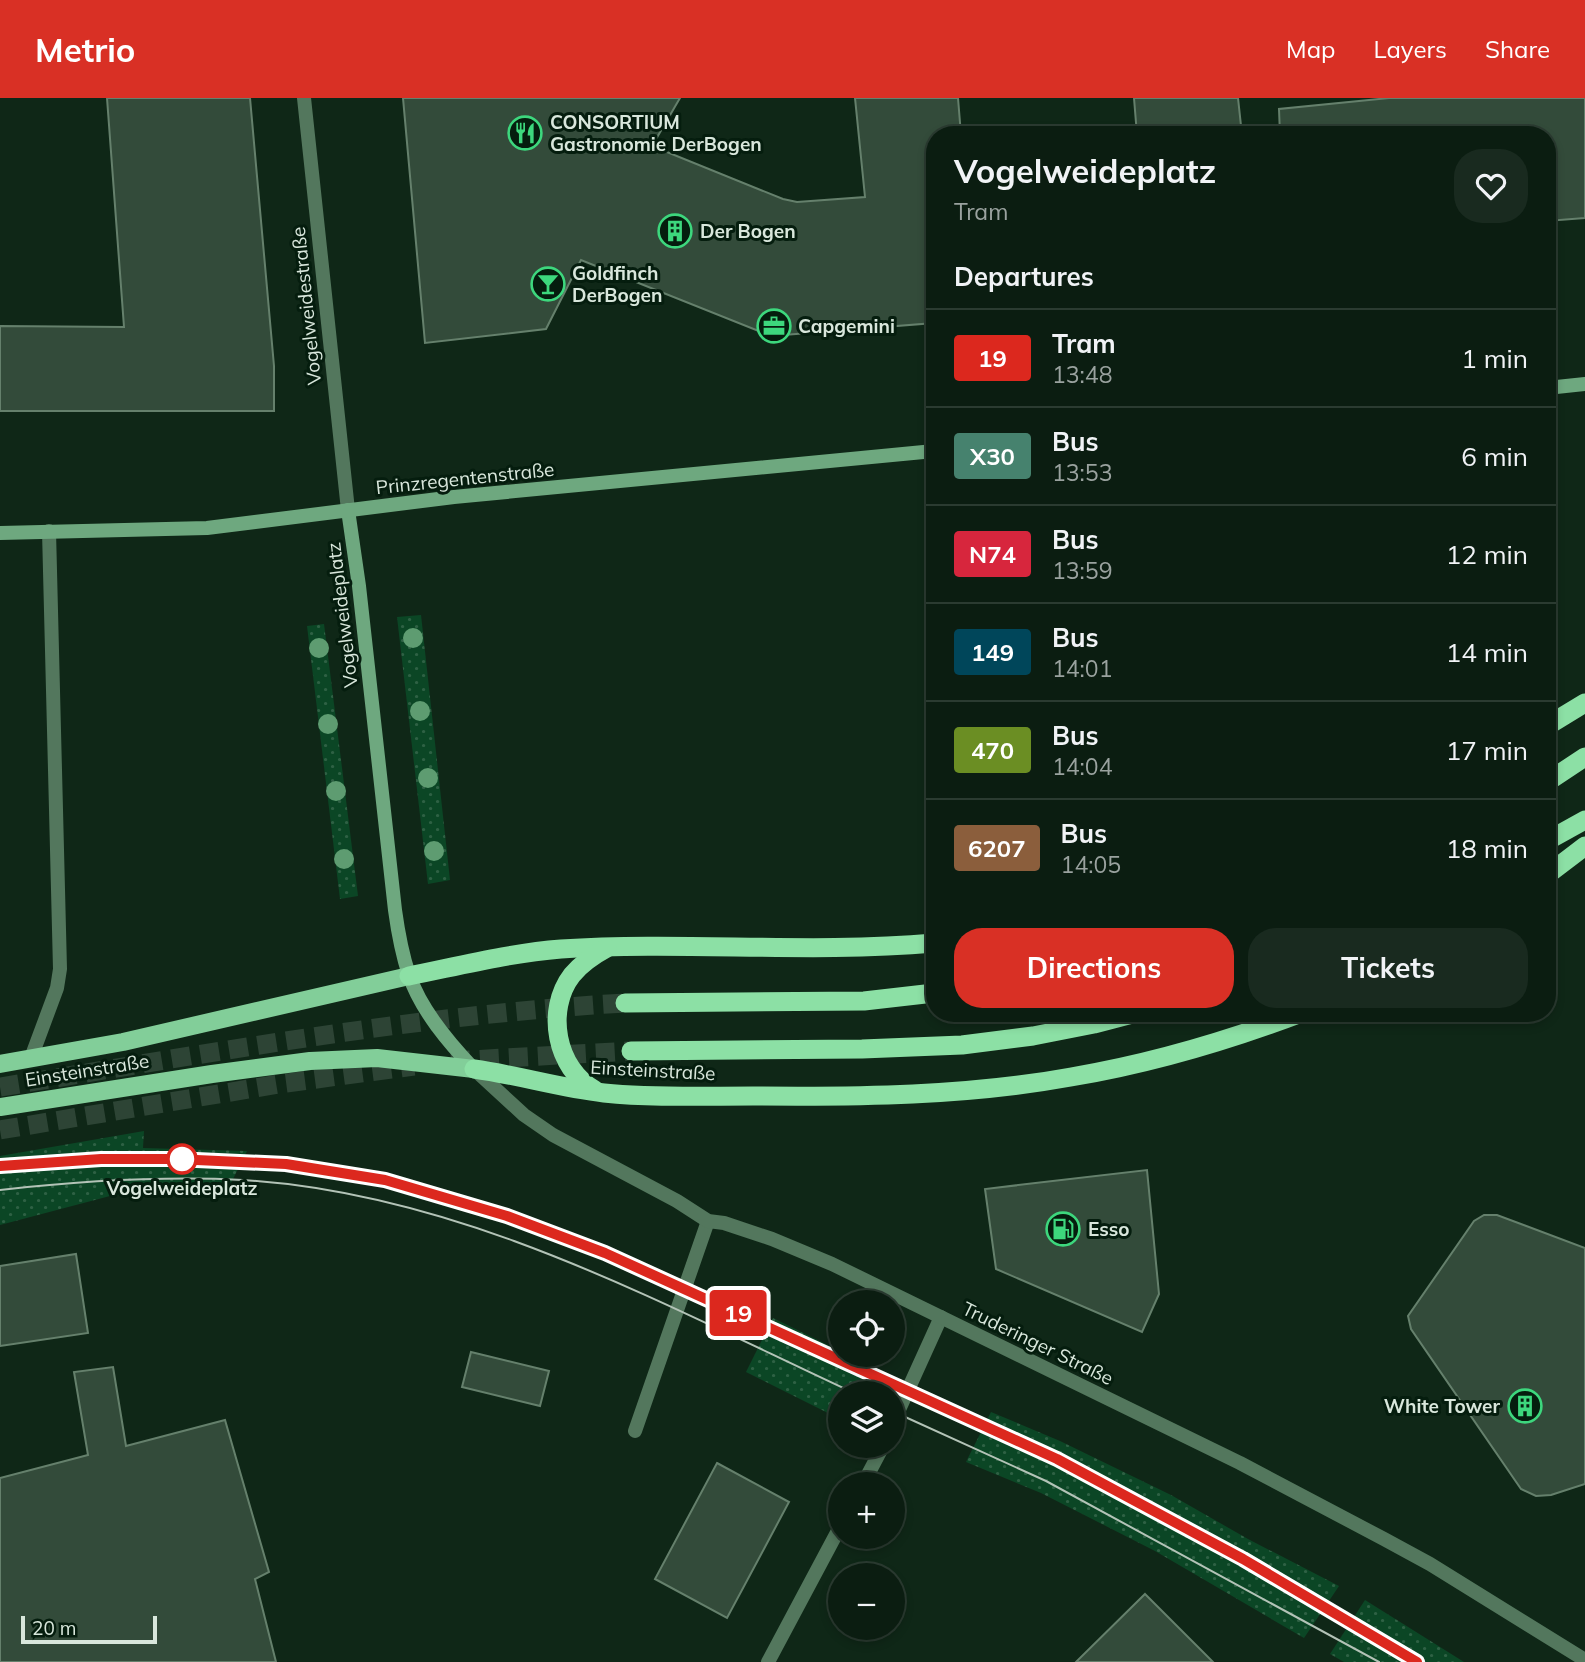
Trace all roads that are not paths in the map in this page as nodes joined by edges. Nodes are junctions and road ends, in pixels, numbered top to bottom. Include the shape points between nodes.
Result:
1 (304, 98) edge
2 (1585, 384) edge
3 (1556, 387) edge
4 (926, 452) edge
5 (348, 510) junction
6 (49, 531) junction
7 (0, 533) edge
8 (1585, 702) edge
9 (1556, 720) edge
10 (1585, 757) edge
11 (1556, 776) edge
12 (1585, 820) edge
13 (1556, 836) edge
14 (1585, 846) edge
15 (1556, 868) edge
16 (926, 943) edge
17 (611, 947) junction
18 (409, 976) junction
19 (926, 994) edge
20 (625, 1003) tunnel mouth
21 (1096, 1022) edge
22 (1275, 1022) edge
23 (631, 1051) tunnel mouth
24 (31, 1058) junction
25 (0, 1064) edge
26 (474, 1069) junction
27 (604, 1093) junction
28 (0, 1107) edge
29 (708, 1221) junction
30 (941, 1317) junction
31 (905, 1396) edge
32 (635, 1431) dead end
33 (828, 1549) edge
34 (1585, 1660) edge
35 (768, 1662) edge

1 - 5 street, Vogelweidestraße
2 - 3 main road
4 - 5 main road, Prinzregentenstraße
5 - 6 main road, Prinzregentenstraße via 207,528
5 - 18 main road, Vogelweideplatz via 395,910
6 - 7 main road, Prinzregentenstraße
6 - 24 street via 60,969 58,988
8 - 9 highway
10 - 11 highway
12 - 13 highway
14 - 15 highway
16 - 17 highway, Einsteinstraße
17 - 18 highway, Einsteinstraße via 508,956
17 - 27 highway via 571,976 561,996 557,1025 564,1056 576,1075
18 - 24 main road, Einsteinstraße via 136,1040
18 - 26 main road, Vogelweideplatz via 444,1035
19 - 20 highway via 864,1001
21 - 23 highway via 961,1045
22 - 27 highway, Einsteinstraße via 1153,1059 1007,1086 793,1097
24 - 25 main road, Einsteinstraße
26 - 27 highway, Einsteinstraße
26 - 28 main road, Einsteinstraße via 377,1058 310,1061
26 - 29 street, Truderinger Straße via 553,1135
29 - 30 street, Truderinger Straße via 772,1239
29 - 32 street
30 - 31 street
30 - 34 street, Truderinger Straße via 1384,1539
33 - 35 street

